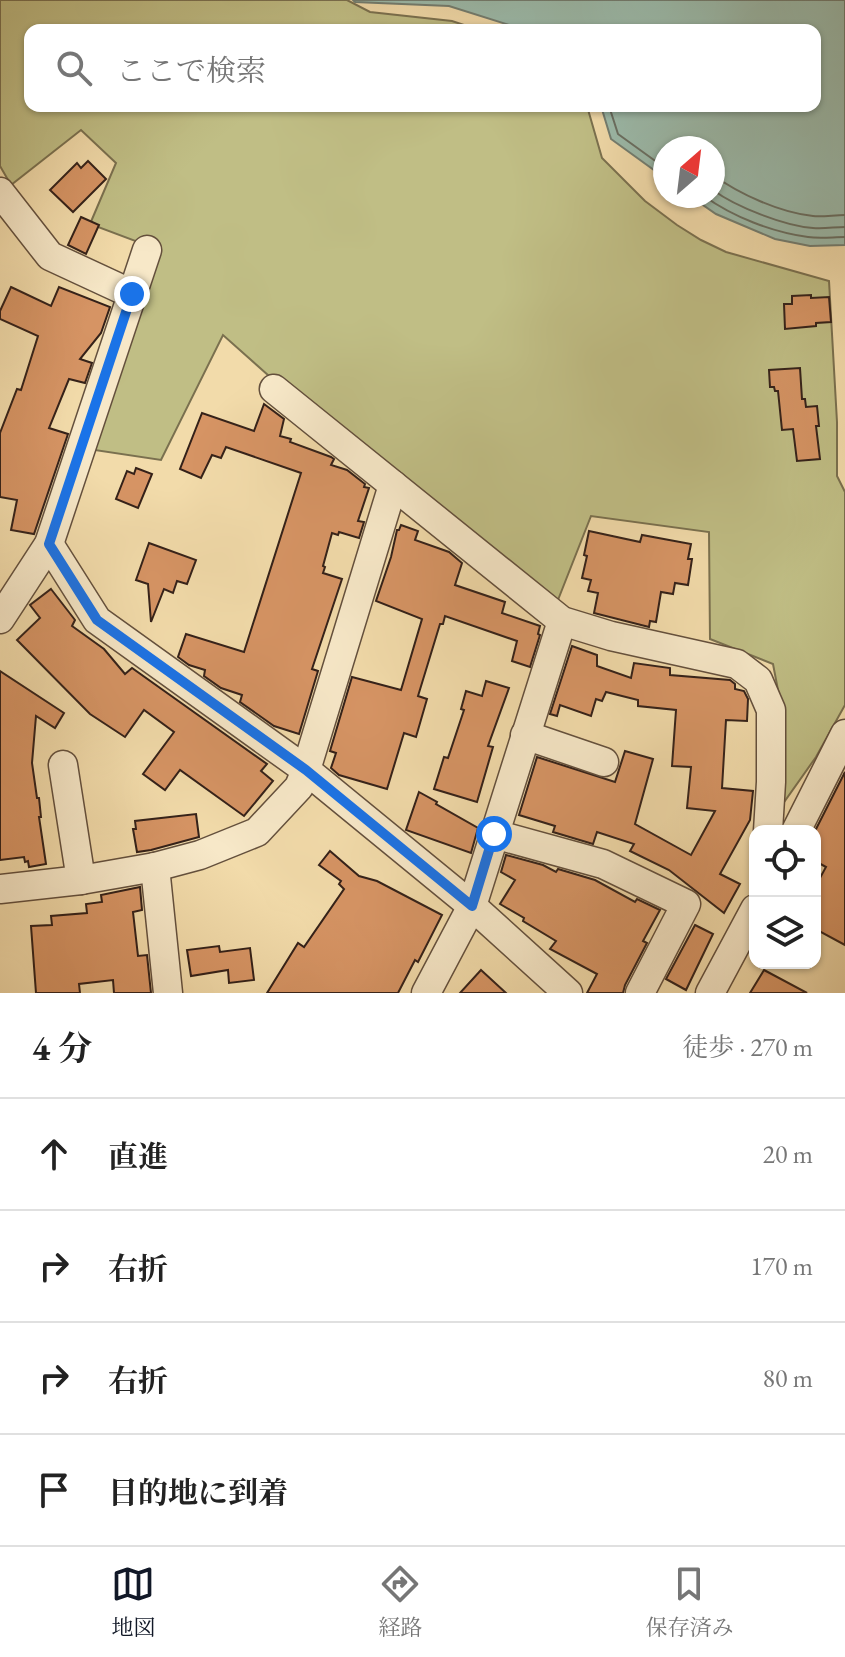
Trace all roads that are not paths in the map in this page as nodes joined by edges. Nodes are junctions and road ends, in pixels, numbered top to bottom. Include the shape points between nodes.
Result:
1 (0, 192) edge
2 (147, 250) dead end
3 (132, 294) junction
4 (274, 389) dead end
5 (393, 485) junction
6 (49, 544) junction
7 (0, 619) edge
8 (562, 621) junction
9 (845, 734) edge
10 (525, 735) junction
11 (604, 762) dead end
12 (63, 765) dead end
13 (306, 770) junction
14 (768, 825) edge
15 (799, 825) edge
16 (494, 834) junction
17 (155, 867) junction
18 (81, 880) junction
19 (0, 889) edge
20 (472, 906) junction
21 (749, 920) edge
22 (168, 993) edge
23 (426, 993) edge
24 (568, 993) edge
25 (640, 993) edge
26 (710, 993) edge

1 - 3 street via 50,256
2 - 3 street
3 - 6 street
4 - 5 street
5 - 8 street
5 - 13 street
6 - 7 street
6 - 13 street via 97,620
8 - 10 street
8 - 14 street via 737,664 758,680 771,710
9 - 15 street
10 - 11 street
10 - 16 street
12 - 18 street
13 - 17 street via 299,787 257,832
13 - 20 street
16 - 20 street
16 - 25 street via 603,864 686,904
17 - 18 street
17 - 22 street
18 - 19 street
20 - 23 street
20 - 24 street
21 - 26 street

